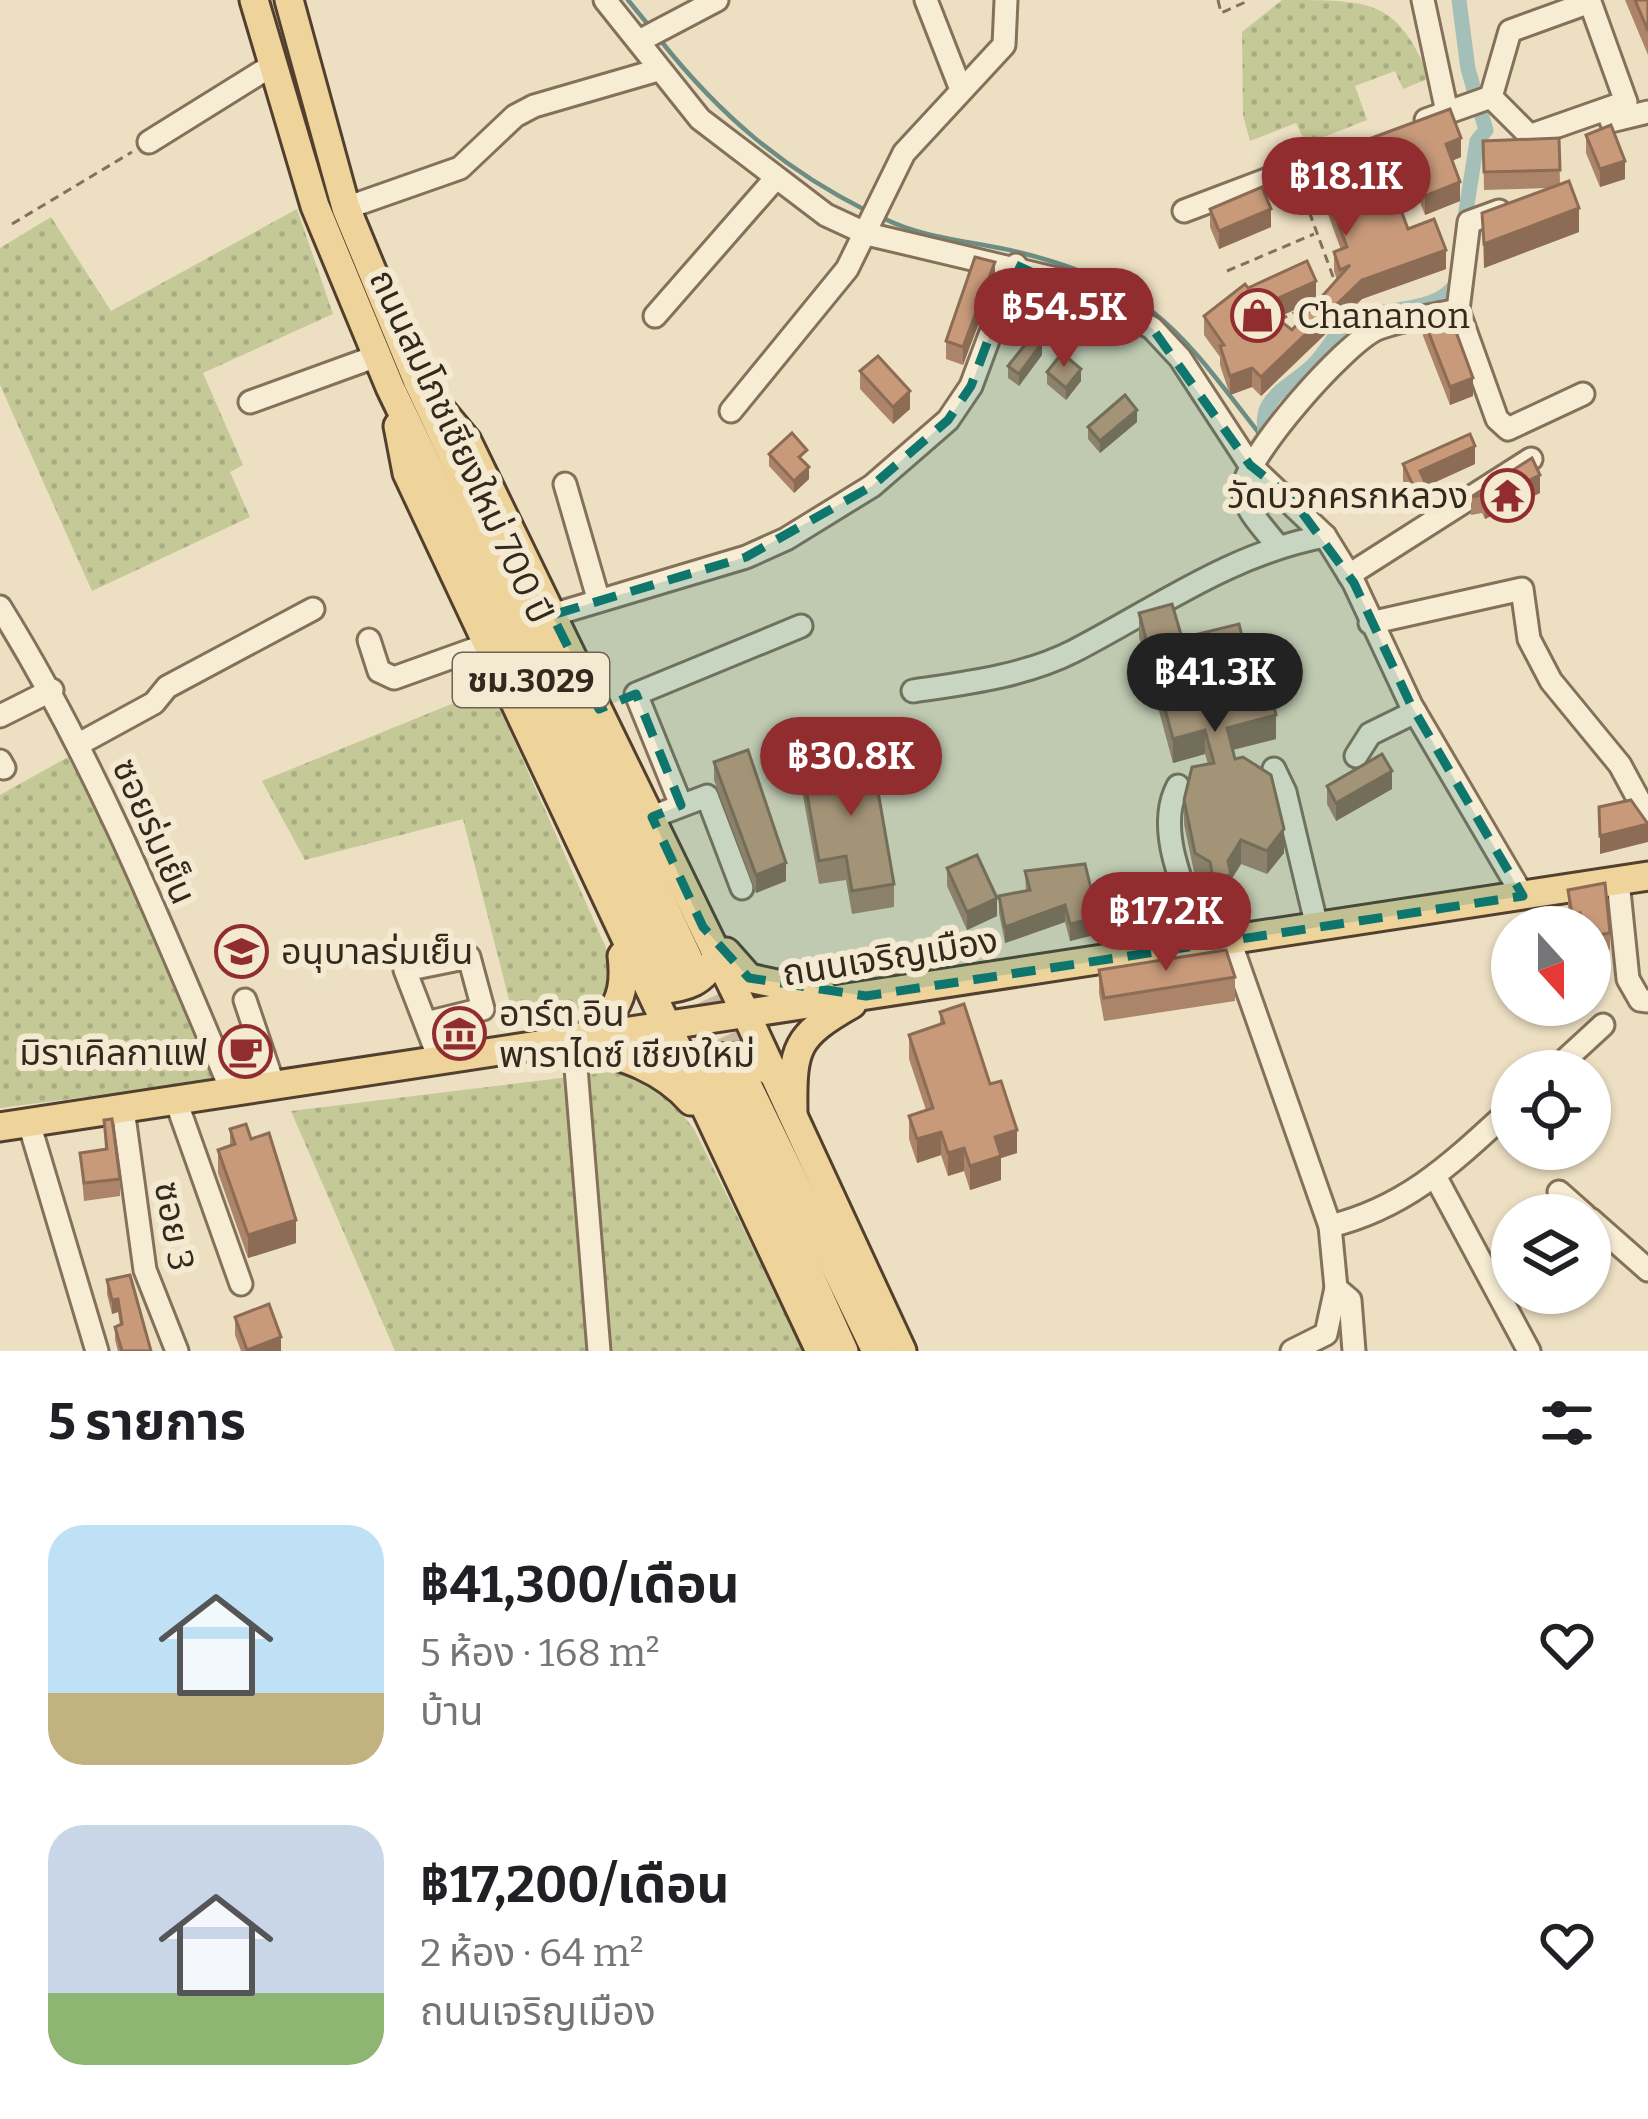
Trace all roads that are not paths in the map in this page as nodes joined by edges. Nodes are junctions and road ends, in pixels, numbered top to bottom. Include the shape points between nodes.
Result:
1 (254, 0) edge
2 (289, 0) edge
3 (604, 0) edge
4 (717, 0) edge
5 (926, 0) edge
6 (1006, 0) edge
7 (1423, 0) edge
8 (641, 40) junction
9 (271, 66) junction
10 (658, 70) junction
11 (960, 87) junction
12 (1491, 97) junction
13 (1453, 110) junction
14 (1648, 112) edge
15 (1403, 128) edge
16 (1528, 136) junction
17 (149, 142) road end
18 (1360, 145) edge
19 (774, 180) junction
20 (346, 208) junction
21 (1184, 211) dead end
22 (1498, 211) edge
23 (867, 234) junction
24 (1016, 265) junction
25 (1458, 310) junction
26 (655, 316) dead end
27 (377, 356) junction
28 (404, 385) junction
29 (1583, 394) dead end
30 (250, 402) dead end
31 (731, 411) dead end
32 (1531, 459) edge
33 (1250, 465) junction
34 (565, 484) dead end
35 (1325, 536) junction
36 (1277, 545) junction
37 (1349, 575) junction
38 (598, 598) junction
39 (0, 607) edge
40 (314, 609) dead end
41 (552, 615) junction
42 (1370, 623) junction
43 (801, 626) dead end
44 (369, 640) dead end
45 (486, 645) junction
46 (52, 690) junction
47 (913, 691) dead end
48 (636, 694) junction
49 (599, 709) junction
50 (1414, 712) junction
51 (0, 716) edge
52 (79, 744) junction
53 (1356, 757) dead end
54 (1274, 769) dead end
55 (1178, 786) dead end
56 (681, 805) junction
57 (652, 817) junction
58 (1648, 817) edge
59 (1648, 876) edge
60 (1618, 881) junction
61 (742, 888) dead end
62 (1523, 896) junction
63 (703, 927) junction
64 (1317, 927) junction
65 (619, 930) junction
66 (1217, 943) junction
67 (693, 964) junction
68 (641, 976) junction
69 (866, 996) junction
70 (245, 1000) dead end
71 (1648, 1001) edge
72 (746, 1014) junction
73 (426, 1023) junction
74 (667, 1026) junction
75 (1602, 1026) edge
76 (574, 1043) junction
77 (1576, 1050) edge
78 (440, 1061) junction
79 (745, 1076) junction
80 (274, 1086) junction
81 (232, 1092) junction
82 (697, 1096) junction
83 (176, 1101) junction
84 (123, 1108) junction
85 (794, 1117) junction
86 (28, 1123) junction
87 (0, 1127) edge
88 (1491, 1127) edge
89 (717, 1132) junction
90 (1435, 1176) junction
91 (1559, 1192) dead end
92 (1561, 1194) edge
93 (1330, 1226) junction
94 (1611, 1237) edge
95 (1648, 1270) edge
96 (241, 1283) dead end
97 (1336, 1288) junction
98 (97, 1351) edge
99 (177, 1351) edge
100 (599, 1351) edge
101 (820, 1351) edge
102 (844, 1351) edge
103 (876, 1351) edge
104 (902, 1351) edge
105 (1292, 1351) edge
106 (1354, 1351) edge
107 (1529, 1351) edge

1 - 9 main road, ถนนสมโภชเชียงใหม่ 700 ปี / ชม.3029
2 - 20 main road, ถนนสมโภชเชียงใหม่ 700 ปี / ชม.3029
3 - 8 street
4 - 8 street
5 - 11 street
6 - 11 street via 1004,45
7 - 13 street
8 - 10 street
9 - 17 street
9 - 27 main road, ถนนสมโภชเชียงใหม่ 700 ปี / ชม.3029 via 315,206
10 - 19 street via 700,119
10 - 20 street via 534,106 460,168
11 - 23 street via 904,153
12 - 13 street
12 - 16 street
12 - 16 street via 1510,31 1591,2 1626,102
13 - 15 street
14 - 16 street via 1541,146
18 - 21 street
19 - 23 street
19 - 26 street
20 - 28 main road, ถนนสมโภชเชียงใหม่ 700 ปี / ชม.3029
22 - 25 street via 1468,222
23 - 24 street
23 - 31 street via 828,296
24 - 33 street via 1065,281 1152,328
24 - 38 street via 971,386 948,420 872,486 746,557
25 - 29 street via 1501,426
25 - 33 street via 1376,330 1335,359
27 - 28 main road, ถนนสมโภชเชียงใหม่ 700 ปี / ชม.3029
27 - 30 street
28 - 41 main road via 467,441
28 - 45 main road via 406,473
28 - 67 main road, ถนนสมโภชเชียงใหม่ 700 ปี / ชม.3029
32 - 37 street
33 - 35 street
33 - 36 street via 1246,503
34 - 38 street
35 - 36 street
35 - 37 street
36 - 47 street via 1216,569 1070,653 984,681
37 - 42 street
38 - 41 street
39 - 46 street, ซอยร่มเย็น
40 - 52 street
41 - 49 main road
42 - 50 street
42 - 58 street via 1522,589 1529,638 1551,681 1620,765
43 - 48 street
44 - 45 street via 379,671 394,678
45 - 65 main road
46 - 51 street
46 - 52 street, ซอยร่มเย็น
48 - 49 street
48 - 56 street
49 - 57 main road
50 - 53 street via 1370,734
50 - 62 street
52 - 81 street, ซอยร่มเย็น
54 - 64 street
55 - 66 street via 1166,807 1176,860
56 - 57 street
56 - 61 street via 706,796
57 - 63 main road
59 - 60 main road, ถนนเจริญเมือง
60 - 62 main road, ถนนเจริญเมือง
60 - 71 street via 1628,979
62 - 64 main road, ถนนเจริญเมือง
63 - 67 main road
63 - 69 main road via 749,979 803,994
64 - 66 main road, ถนนเจริญเมือง
65 - 68 main road
65 - 76 main road via 626,991 611,1016
66 - 69 main road, ถนนเจริญเมือง
66 - 93 street
67 - 68 main road via 709,971 689,987 658,990
67 - 72 main road
68 - 74 main road
69 - 72 main road, ถนนเจริญเมือง
69 - 85 main road via 809,1029 793,1060
70 - 80 street
72 - 74 main road, ถนนเจริญเมือง
72 - 79 main road
73 - 73 street via 405,970 469,957 483,1009
73 - 78 street
74 - 76 main road, ถนนเจริญเมือง
74 - 82 main road
75 - 77 street
76 - 78 main road, ถนนเจริญเมือง
76 - 89 main road via 674,1081
76 - 100 street
78 - 80 main road, ถนนเจริญเมือง
79 - 82 main road via 747,1057 718,1058
79 - 85 main road
79 - 102 main road
79 - 103 main road
80 - 81 main road, ถนนเจริญเมือง
81 - 83 main road, ถนนเจริญเมือง
82 - 89 main road
83 - 84 main road, ถนนเจริญเมือง
83 - 96 street
84 - 86 main road, ถนนเจริญเมือง
84 - 99 street, ซอย 3 via 145,1270
85 - 104 main road
86 - 87 main road, ถนนเจริญเมือง
86 - 98 street
88 - 90 street
89 - 101 main road
90 - 93 street via 1380,1214
90 - 107 street
91 - 92 street
93 - 97 street
94 - 95 street
97 - 105 street via 1326,1334
97 - 106 street via 1350,1300

